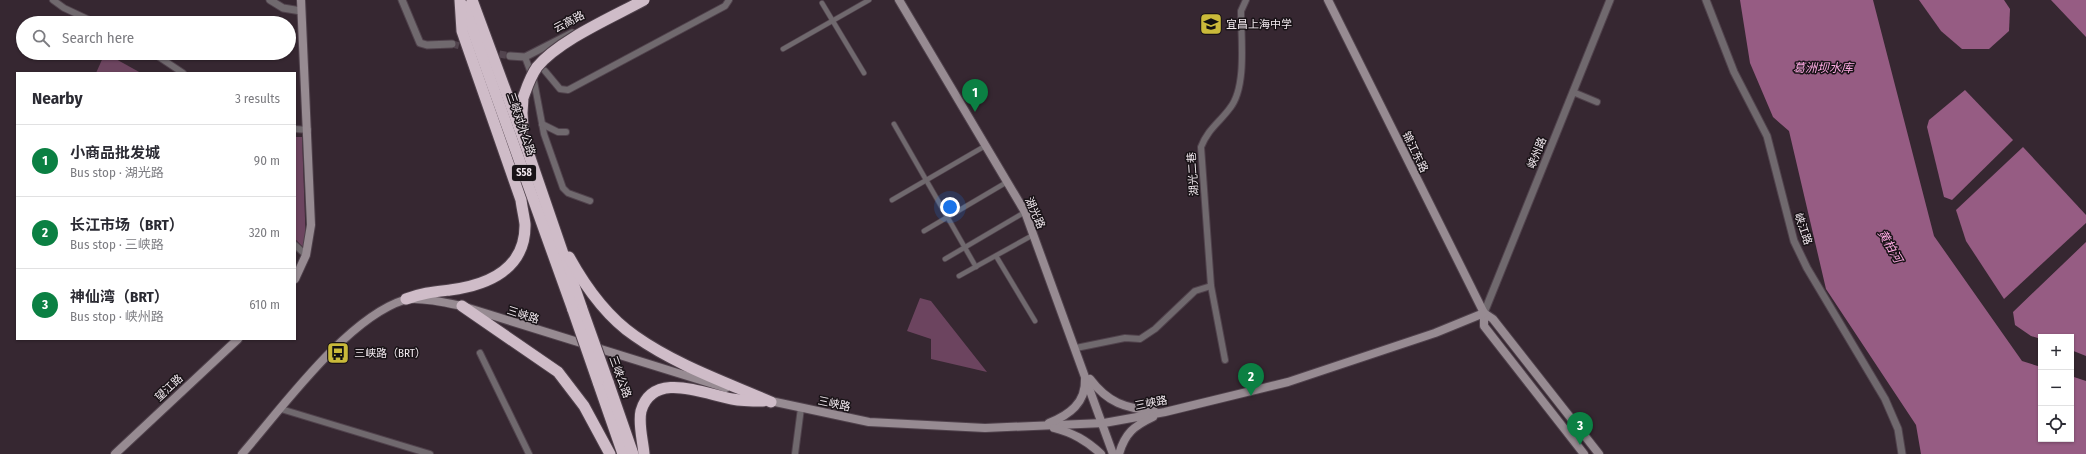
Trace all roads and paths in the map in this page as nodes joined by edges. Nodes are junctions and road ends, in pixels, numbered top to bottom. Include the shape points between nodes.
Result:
1 (53, 0) edge
2 (270, 0) edge
3 (301, 0) edge
4 (402, 0) edge
5 (461, 0) edge
6 (472, 0) edge
7 (636, 0) edge
8 (644, 0) edge
9 (729, 0) edge
10 (869, 0) edge
11 (899, 0) edge
12 (1246, 0) edge
13 (1328, 0) edge
14 (1610, 0) edge
15 (1706, 0) edge
16 (822, 3) dead end
17 (301, 11) junction
18 (81, 16) edge
19 (833, 21) junction
20 (452, 44) tunnel mouth
21 (782, 49) dead end
22 (510, 56) tunnel mouth
23 (525, 57) junction
24 (164, 60) edge
25 (544, 71) dead end
26 (182, 72) edge
27 (864, 73) dead end
28 (1573, 92) junction
29 (1597, 102) dead end
30 (542, 124) junction
31 (894, 124) dead end
32 (296, 129) edge
33 (308, 130) junction
34 (566, 132) dead end
35 (526, 146) junction
36 (985, 146) junction
37 (926, 180) junction
38 (1007, 182) junction
39 (892, 200) dead end
40 (590, 201) dead end
41 (1025, 212) junction
42 (948, 217) junction
43 (924, 231) dead end
44 (556, 234) junction
45 (1033, 235) junction
46 (296, 246) edge
47 (965, 247) junction
48 (306, 255) junction
49 (996, 256) junction
50 (945, 259) dead end
51 (976, 267) junction
52 (959, 276) dead end
53 (296, 277) edge
54 (1211, 286) junction
55 (406, 299) junction
56 (462, 306) junction
57 (577, 310) junction
58 (1484, 313) junction
59 (1035, 321) dead end
60 (237, 340) edge
61 (1076, 348) junction
62 (480, 353) dead end
63 (1225, 360) dead end
64 (1084, 371) junction
65 (603, 382) junction
66 (771, 402) junction
67 (801, 408) junction
68 (281, 409) junction
69 (1165, 412) junction
70 (1104, 423) junction
71 (1043, 426) junction
72 (414, 452) edge
73 (115, 454) edge
74 (242, 454) edge
75 (430, 454) edge
76 (529, 454) edge
77 (610, 454) edge
78 (623, 454) edge
79 (633, 454) edge
80 (644, 454) edge
81 (795, 454) edge
82 (1101, 454) edge
83 (1114, 454) edge
84 (1119, 454) edge
85 (1584, 454) edge
86 (1599, 454) edge
87 (1902, 454) edge

1 - 18 street
2 - 17 street via 283,8
3 - 17 main road
4 - 20 street via 420,43
5 - 55 highway via 462,31 521,200 524,235 511,265 492,279 452,290 424,292
5 - 57 highway, 三峡对外公路 / S58
6 - 35 highway, 三峡对外公路 / S58
7 - 23 street, 云高路
8 - 35 highway, bridge via 571,40 534,71 523,98
9 - 25 street via 726,6 568,90 560,89
10 - 19 street
11 - 36 main road, 湖光路
12 - 54 street, 湖光二巷 via 1241,11 1240,88 1231,108 1205,135 1200,147
13 - 58 main road, 锦江东路
14 - 28 street, 峡州路
15 - 87 street, 峡江路 via 1734,72 1767,136 1794,241 1885,399 1898,429
16 - 19 street
17 - 33 main road
19 - 21 street
19 - 27 street
22 - 23 street
23 - 30 street via 534,81
24 - 26 street
28 - 29 street
28 - 58 street, 峡州路
30 - 34 street via 558,132
30 - 40 street via 565,191
31 - 37 street
32 - 33 street
33 - 48 main road via 312,225
35 - 44 highway, 三峡对外公路 / S58
36 - 37 street
36 - 38 main road, 湖光路
37 - 39 street
37 - 42 street
38 - 41 main road, 湖光路
38 - 42 street
41 - 45 main road, 湖光路
41 - 47 street
42 - 43 street
42 - 47 street
44 - 57 highway, 三峡对外公路 / S58
44 - 66 highway via 575,269 592,292 615,319 634,336 690,368
45 - 49 street
45 - 61 main road, 湖光路
46 - 48 street
47 - 50 street
47 - 51 street
48 - 53 main road
49 - 51 street
49 - 59 street
51 - 52 street
54 - 61 street via 1195,291 1155,330 1140,339 1125,338
54 - 63 street, 湖光二巷
55 - 56 main road, 三峡路 via 440,301
55 - 68 main road, 三峡路 via 373,315 333,349
56 - 66 main road, 三峡路
56 - 77 highway via 558,372 584,406
57 - 65 highway, 三峡公路 / S58, bridge
58 - 69 main road, 三峡路 via 1435,333 1288,382
58 - 85 main road via 1484,326
58 - 86 main road via 1493,319
60 - 73 main road, 望江路
61 - 64 main road, 湖光路
62 - 76 street
64 - 69 main road via 1100,392 1116,404
64 - 70 main road, 湖光路
64 - 71 main road via 1085,390 1078,405 1064,417
65 - 78 highway, 三峡公路 / S58
65 - 79 highway, 三峡公路 / S58
66 - 67 main road, 三峡路
66 - 80 highway via 734,400 671,386 660,389 646,402 641,412
67 - 71 main road, 三峡路 via 869,422 985,428
67 - 81 street
68 - 72 street
68 - 74 main road, 三峡路
69 - 70 main road, 三峡路
69 - 84 main road via 1138,424 1124,439
70 - 71 main road, 三峡路
70 - 83 main road, 湖光路
71 - 82 main road via 1070,432 1087,441
72 - 75 street

